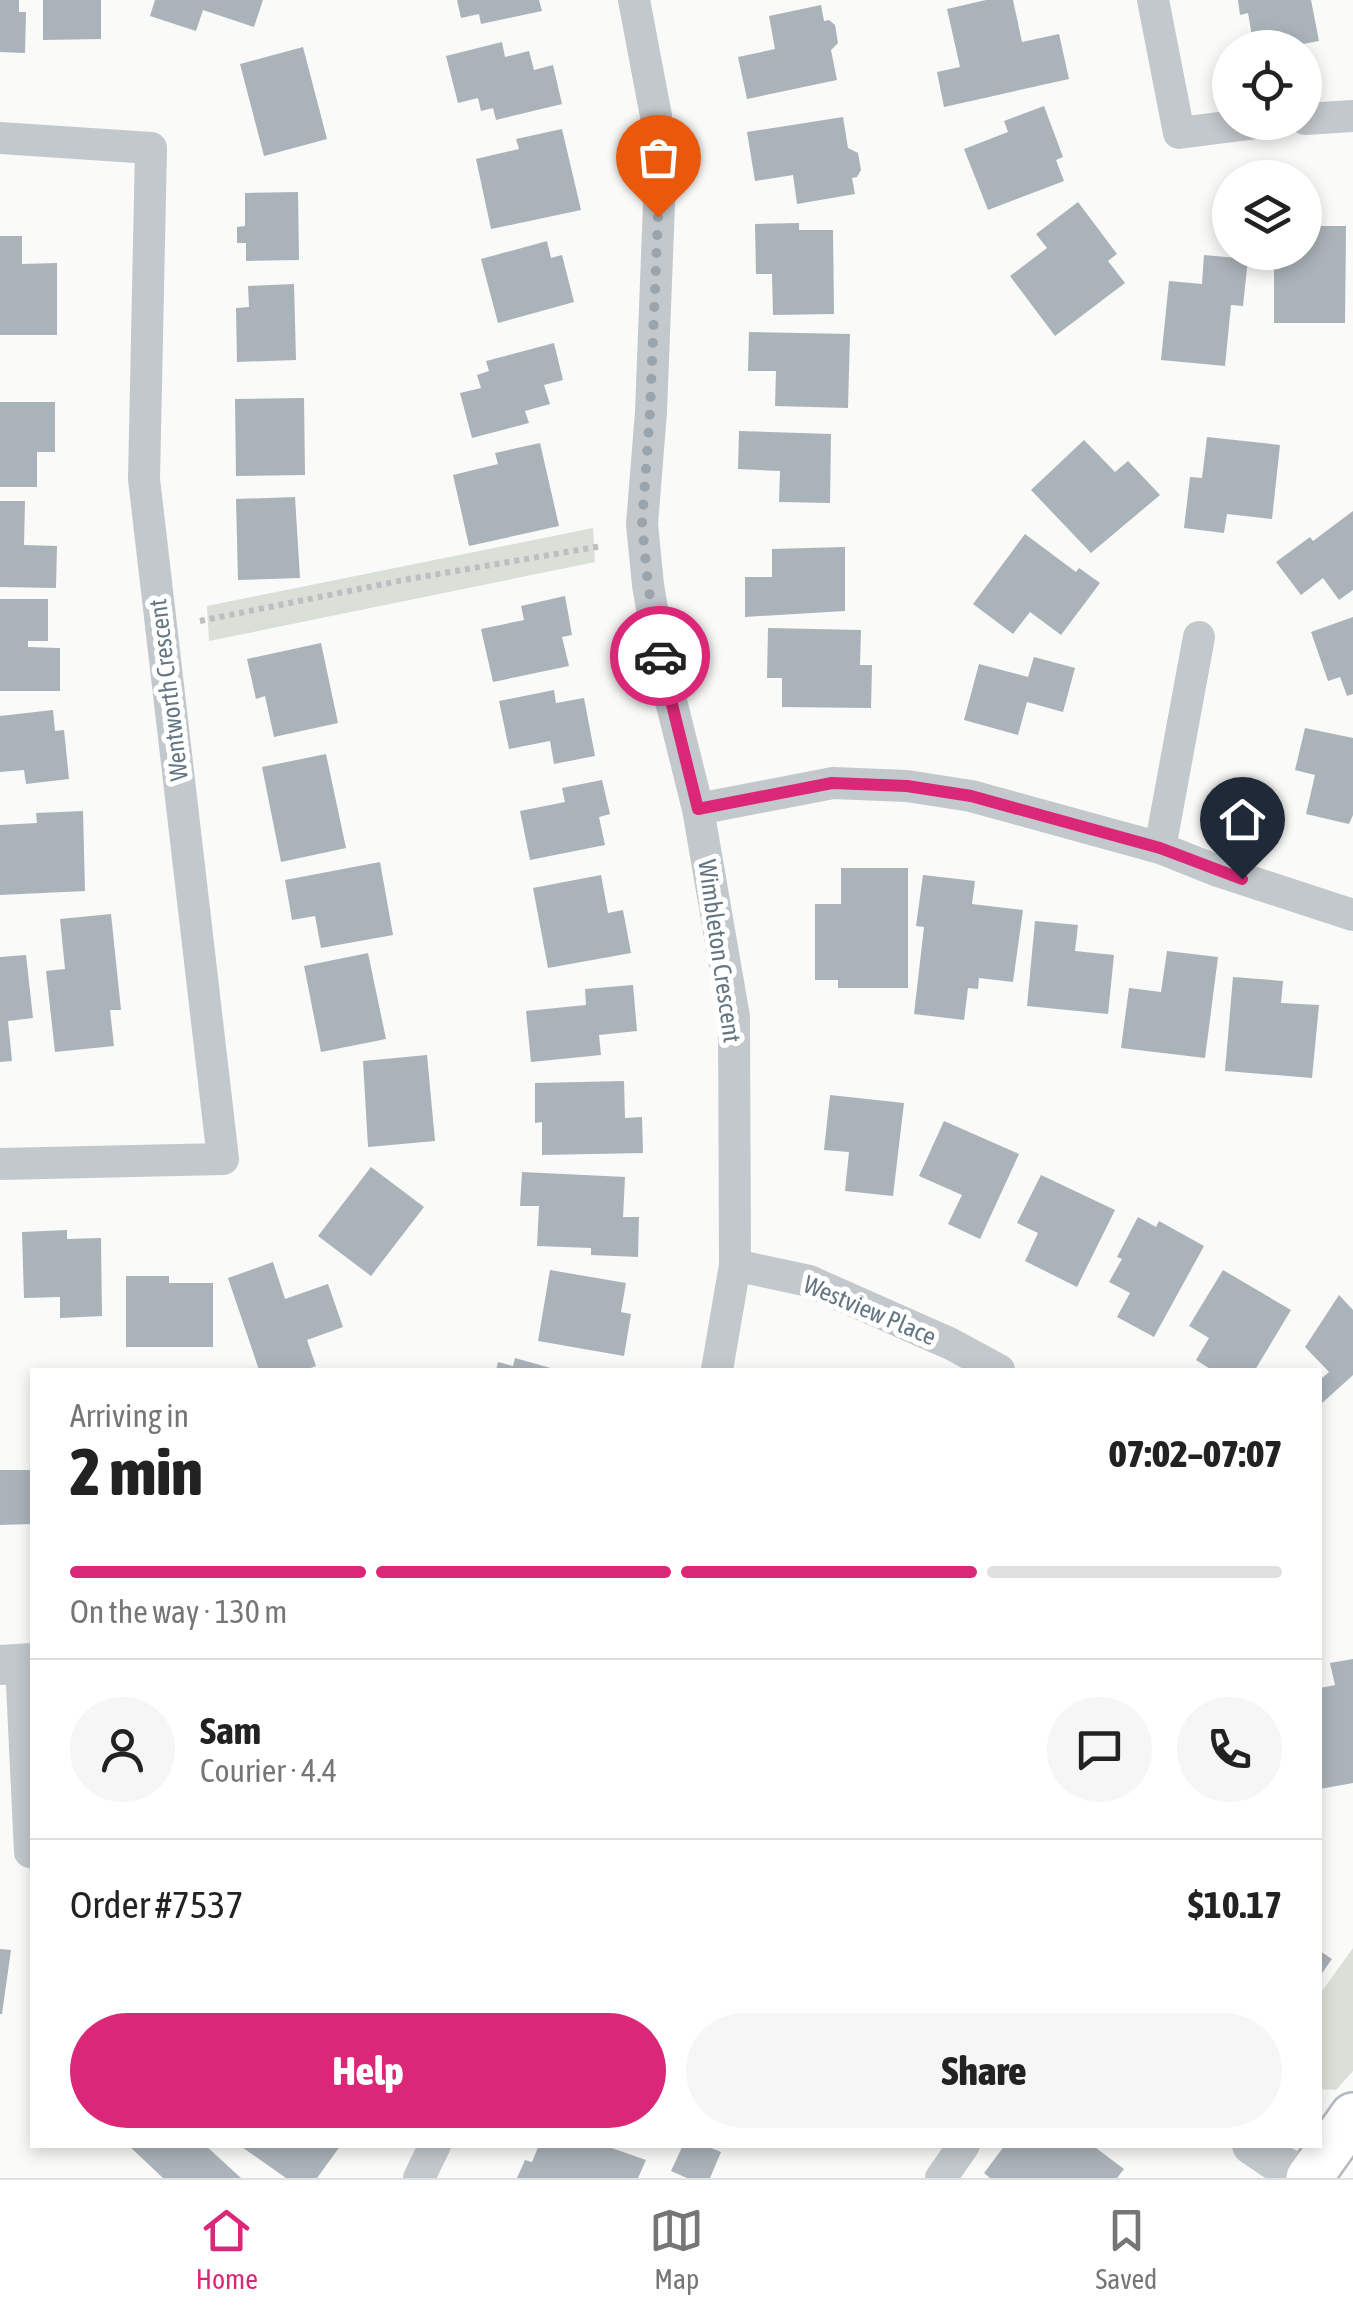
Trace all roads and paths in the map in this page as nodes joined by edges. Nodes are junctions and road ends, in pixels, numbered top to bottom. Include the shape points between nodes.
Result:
1 (634, 0) edge
2 (1153, 0) edge
3 (1353, 116) edge
4 (1322, 118) edge
5 (1212, 129) edge
6 (0, 138) edge
7 (602, 546) dead end
8 (200, 620) dead end
9 (1199, 637) dead end
10 (698, 809) junction
11 (1160, 848) junction
12 (1353, 915) edge
13 (0, 1164) edge
14 (736, 1265) junction
15 (717, 1368) edge
16 (995, 1368) edge
17 (18, 1663) edge
18 (30, 1852) dead end
19 (1353, 2116) edge
20 (433, 2148) edge
21 (962, 2148) edge
22 (1256, 2148) edge
23 (418, 2178) edge
24 (941, 2178) edge
25 (1301, 2178) edge
26 (1309, 2178) edge

1 - 10 street, Wimbleton Crescent via 656,116 660,178 642,524 661,661
2 - 5 street via 1179,133
3 - 4 street
6 - 13 street, Wentworth Crescent via 152,148 144,479 223,1159
7 - 8 path
9 - 11 street
10 - 11 street via 832,783 907,786 971,796
10 - 14 street, Wimbleton Crescent via 734,1016
11 - 12 street
14 - 15 street, Wimbleton Crescent
14 - 16 street, Westview Place via 808,1281
17 - 18 street
19 - 26 main road
20 - 23 street
21 - 24 street
22 - 25 street

